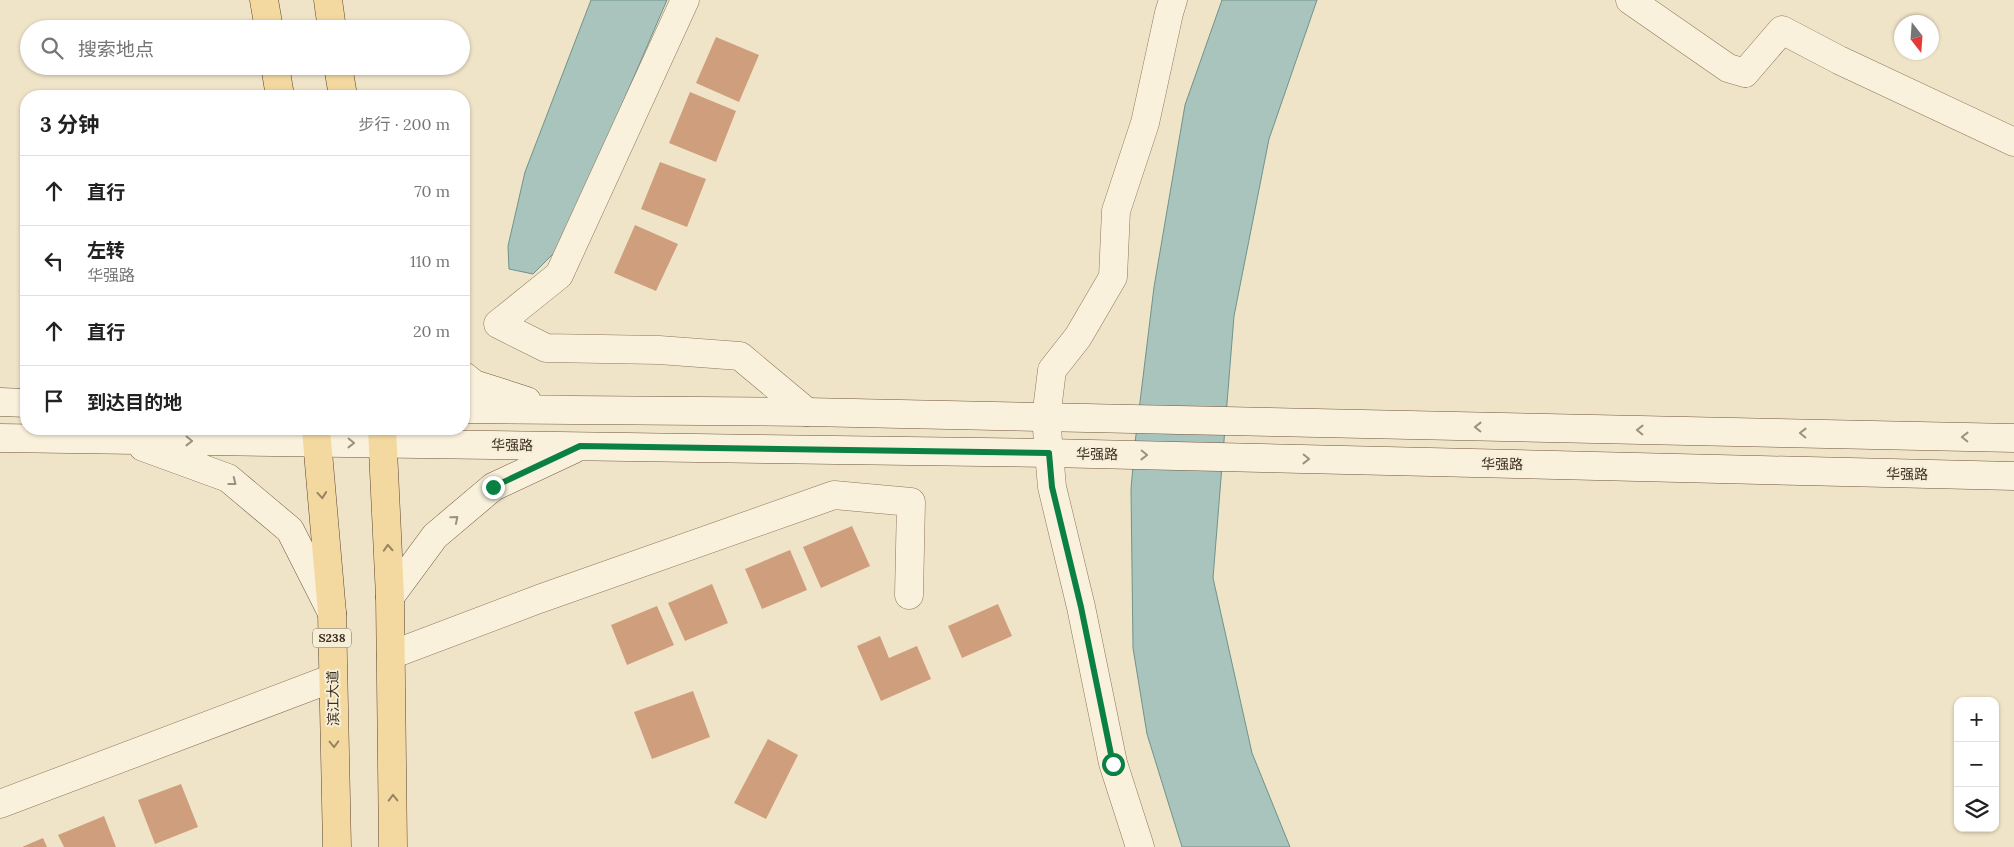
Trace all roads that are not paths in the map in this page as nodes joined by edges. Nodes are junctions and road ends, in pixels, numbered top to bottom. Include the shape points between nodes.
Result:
1 (264, 0) edge
2 (328, 0) edge
3 (685, 0) edge
4 (1173, 0) edge
5 (1630, 0) edge
6 (267, 20) edge
7 (331, 20) edge
8 (276, 75) edge
9 (340, 75) edge
10 (279, 90) edge
11 (342, 90) edge
12 (2014, 142) edge
13 (470, 381) edge
14 (0, 402) edge
15 (20, 403) edge
16 (470, 409) edge
17 (555, 410) junction
18 (807, 412) junction
19 (1046, 418) junction
20 (317, 436) edge
21 (382, 436) edge
22 (0, 438) edge
23 (2014, 438) edge
24 (123, 439) junction
25 (580, 446) junction
26 (1049, 453) junction
27 (2014, 476) edge
28 (908, 595) dead end
29 (390, 597) junction
30 (332, 613) junction
31 (391, 655) junction
32 (333, 678) junction
33 (0, 804) edge
34 (337, 847) edge
35 (393, 847) edge
36 (1140, 847) edge

1 - 6 main road
2 - 7 main road
3 - 18 main road via 559,275 498,324 546,348 659,350 740,356
4 - 19 main road via 1146,123 1116,211 1113,277 1078,337 1052,370
5 - 12 main road via 1728,68 1745,73 1782,30
8 - 10 main road
9 - 11 main road
13 - 17 main road
14 - 15 main road
16 - 17 main road
17 - 18 main road
18 - 19 main road
23 -> 19 main road
19 - 26 main road
20 -> 21 main road, 华强路
24 -> 20 main road, 华强路
20 -> 30 main road, 滨江大道 / S238
21 - 25 main road, 华强路
29 -> 21 main road
22 - 24 main road, 华强路
24 -> 30 main road via 228,478 290,530
25 - 26 main road, 华强路
29 -> 25 main road via 435,536 493,487
26 -> 27 main road, 华强路
26 - 36 main road via 1052,487 1081,607 1113,764
28 - 31 main road via 911,502 834,495
29 - 31 main road
30 - 32 main road, 滨江大道 / S238
35 -> 31 main road
32 - 33 main road
32 -> 34 main road, 滨江大道 / S238

